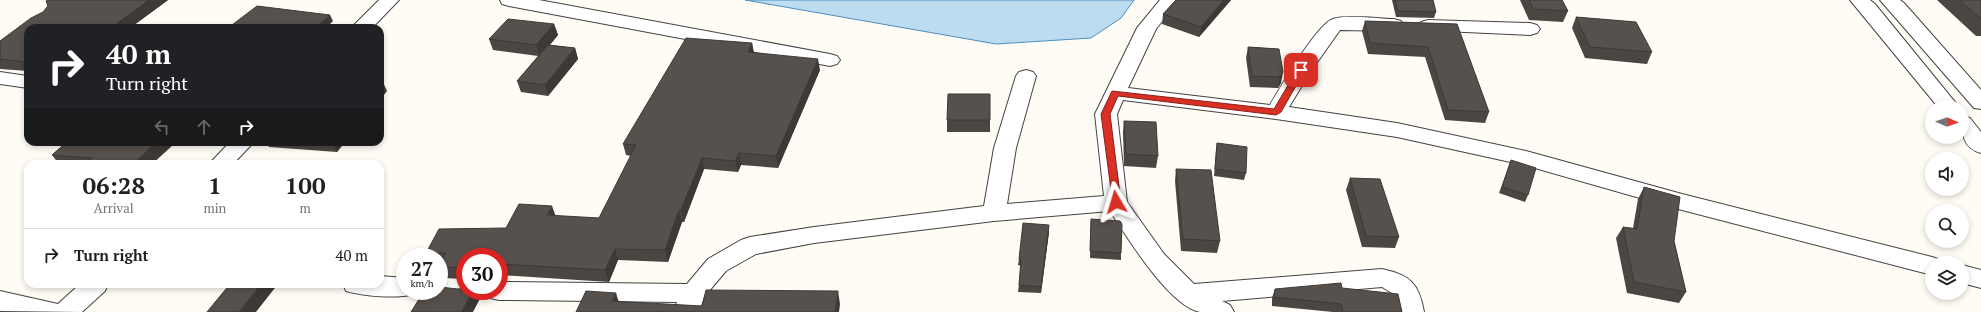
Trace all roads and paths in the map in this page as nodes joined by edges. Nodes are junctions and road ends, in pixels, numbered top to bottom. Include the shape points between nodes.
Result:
1 (390, 0) edge
2 (509, 0) edge
3 (1170, 0) edge
4 (1859, 0) edge
5 (1889, 0) edge
6 (365, 24) edge
7 (1530, 29) dead end
8 (830, 60) dead end
9 (1026, 76) dead end
10 (0, 78) edge
11 (1959, 78) junction
12 (1981, 78) edge
13 (24, 81) edge
14 (1115, 93) junction
15 (1943, 100) edge
16 (1981, 103) edge
17 (1276, 112) junction
18 (1969, 131) edge
19 (239, 146) edge
20 (1981, 146) edge
21 (224, 160) edge
22 (1116, 202) junction
23 (994, 213) junction
24 (1925, 264) edge
25 (1969, 276) edge
26 (1981, 279) edge
27 (384, 286) edge
28 (396, 286) edge
29 (92, 288) edge
30 (508, 292) edge
31 (1188, 294) junction
32 (0, 301) edge
33 (689, 303) edge
34 (53, 312) edge
35 (66, 312) edge
36 (1221, 312) edge
37 (1412, 312) edge

1 - 6 street
2 - 8 street
3 - 14 street via 1147,28
4 - 15 street
5 - 11 street
7 - 17 street via 1339,23 1333,26 1320,44
9 - 23 street via 1005,148
10 - 13 street
11 - 12 street
11 - 16 street
14 - 17 street
14 - 22 street via 1106,114
17 - 24 street via 1397,130 1526,158 1682,202
18 - 20 street
19 - 21 street
22 - 23 street
22 - 31 street via 1155,260
23 - 33 street via 814,235 750,246 717,265
25 - 26 street
27 - 28 street
29 - 35 street
30 - 33 street
31 - 36 street
31 - 37 street via 1382,278 1405,288
32 - 34 street

